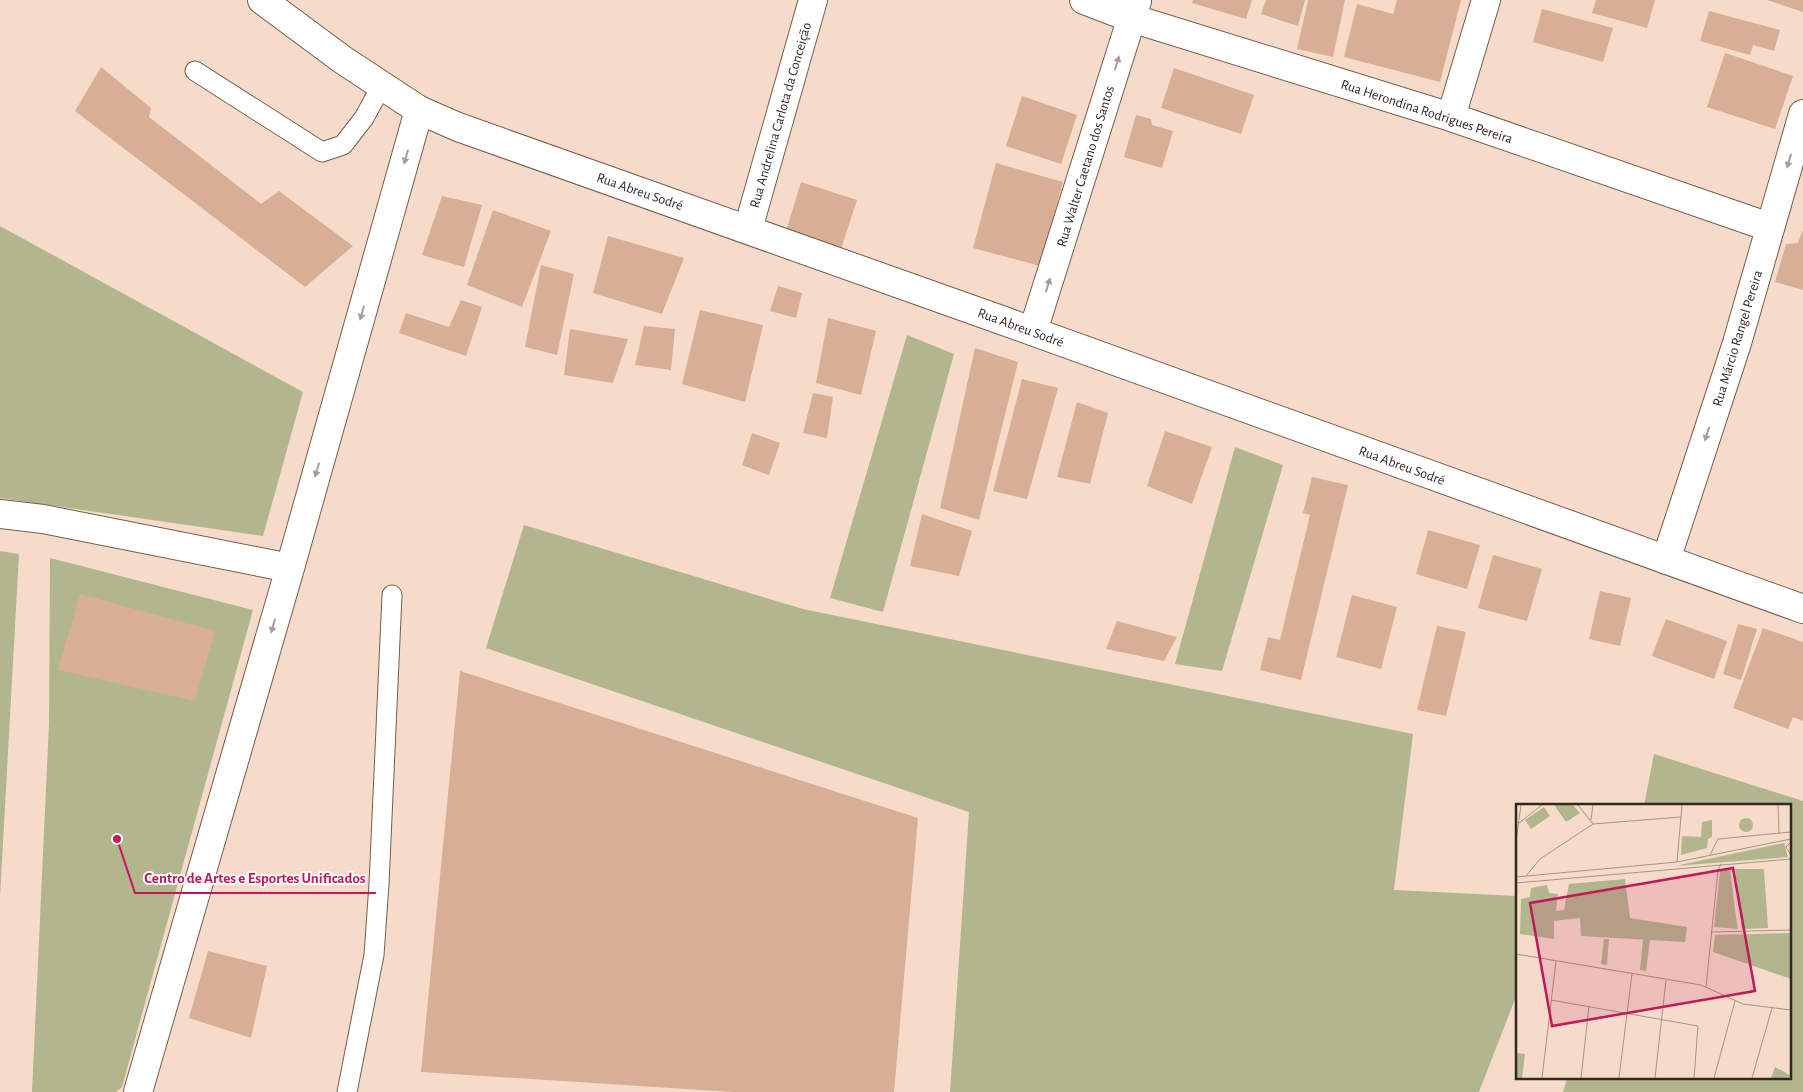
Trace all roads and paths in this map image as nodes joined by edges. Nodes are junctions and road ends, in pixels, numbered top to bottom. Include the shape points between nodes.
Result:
1 (262, 0) edge
2 (813, 0) edge
3 (1084, 0) edge
4 (1486, 0) edge
5 (1134, 9) edge
6 (195, 71) dead end
7 (382, 86) junction
8 (419, 110) junction
9 (1803, 114) edge
10 (1451, 116) junction
11 (1769, 227) junction
12 (748, 229) junction
13 (1033, 331) junction
14 (0, 514) edge
15 (1666, 560) junction
16 (290, 568) junction
17 (392, 595) dead end
18 (1803, 609) edge
19 (138, 1092) edge
20 (347, 1092) edge

1 - 7 street, Rua Abreu Sodré
2 - 12 street, Rua Andrelina Carlota da Conceição
3 - 5 street, Rua Herondina Rodrigues Pereira
4 - 10 street
5 - 10 street, Rua Herondina Rodrigues Pereira
13 -> 5 street, Rua Walter Caetano dos Santos
6 - 7 lane via 322,152 343,145 364,118
7 - 8 street, Rua Abreu Sodré
8 - 12 street, Rua Abreu Sodré
8 -> 16 street
9 -> 11 street, Rua Márcio Rangel Pereira
10 - 11 street, Rua Herondina Rodrigues Pereira
11 -> 15 street, Rua Márcio Rangel Pereira via 1737,343
12 - 13 street, Rua Abreu Sodré
13 - 15 street, Rua Abreu Sodré
14 - 16 street via 43,519
15 - 18 street, Rua Abreu Sodré
16 -> 19 street
17 - 20 lane via 374,955

